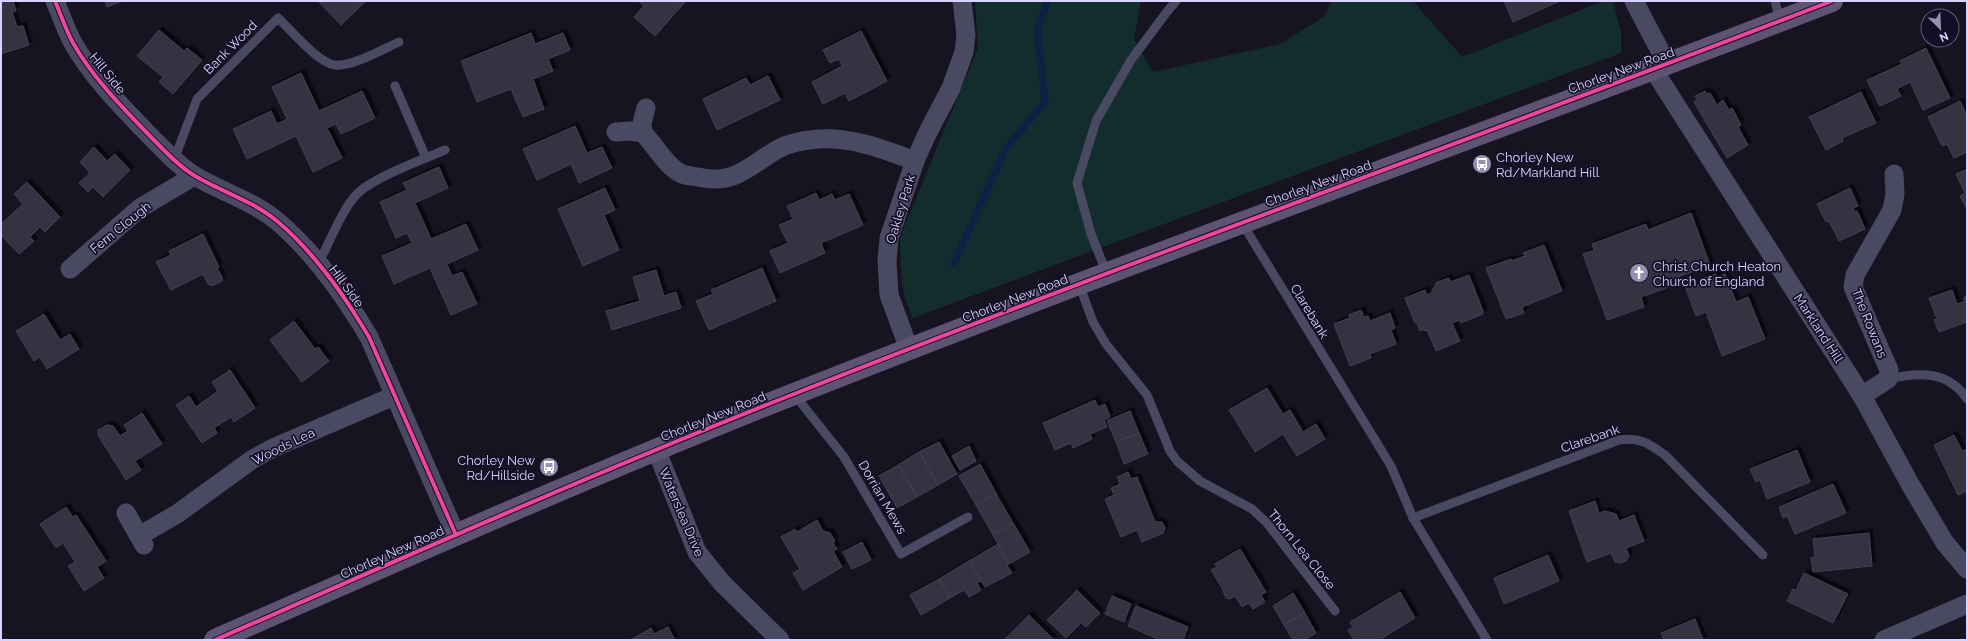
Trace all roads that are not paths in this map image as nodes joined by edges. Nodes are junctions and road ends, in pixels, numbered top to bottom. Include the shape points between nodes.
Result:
1 (56, 1) edge
2 (962, 1) edge
3 (1176, 1) edge
4 (1634, 1) edge
5 (1832, 1) edge
6 (1777, 11) edge
7 (399, 42) dead end
8 (1660, 66) junction
9 (395, 86) dead end
10 (646, 108) dead end
11 (616, 132) dead end
12 (643, 133) junction
13 (445, 150) dead end
14 (426, 158) junction
15 (174, 160) junction
16 (915, 161) junction
17 (1894, 174) dead end
18 (194, 176) junction
19 (1242, 222) junction
20 (318, 264) junction
21 (70, 270) dead end
22 (1107, 274) junction
23 (1079, 284) junction
24 (909, 349) junction
25 (1888, 378) junction
26 (794, 394) junction
27 (394, 396) junction
28 (1862, 396) junction
29 (1967, 399) edge
30 (656, 449) junction
31 (126, 513) dead end
32 (968, 517) dead end
33 (1413, 518) junction
34 (456, 535) junction
35 (1763, 555) dead end
36 (1967, 569) edge
37 (1967, 604) edge
38 (1335, 611) dead end
39 (214, 640) edge
40 (780, 640) edge
41 (1487, 640) edge
42 (1884, 640) edge

1 - 15 street, Hill Side via 72,41 91,71
2 - 16 street, Oakley Park via 966,35 964,52 952,88
3 - 22 lane via 1131,60 1096,122 1077,183 1090,234
4 - 8 street, Markland Hill
5 - 6 main road, Chorley New Road
6 - 8 main road, Chorley New Road
7 - 15 lane, Bank Wood via 353,62 335,65 322,60 278,18 197,99
8 - 19 main road, Chorley New Road
8 - 28 street, Markland Hill
9 - 14 lane
10 - 12 street via 642,123
11 - 12 street
12 - 16 street, Oakley Park via 680,173 712,181 733,177 781,148 818,139 846,139 869,144
13 - 14 lane
14 - 20 lane via 357,194
15 - 18 street, Hill Side
16 - 24 street, Oakley Park via 889,238 887,261 891,305
17 - 25 street, The Rowans via 1895,194 1892,210 1855,275 1853,288 1889,370
18 - 20 street, Hill Side via 254,205 277,221
18 - 21 street, Fern Clough via 140,208
19 - 22 main road, Chorley New Road
19 - 33 lane, Clarebank via 1390,466
20 - 27 street, Hill Side via 353,310 369,337
22 - 23 main road, Chorley New Road
23 - 24 main road, Chorley New Road
23 - 38 lane, Thorn Lea Close via 1093,322 1106,344 1147,395 1170,451 1177,461 1200,481 1252,509 1267,523
24 - 26 main road, Chorley New Road
25 - 28 street
25 - 29 lane via 1931,374 1948,380 1962,391
26 - 30 main road, Chorley New Road
26 - 32 lane, Dorrian Mews via 844,457 901,554
27 - 31 street, Woods Lea via 253,459 142,540
27 - 34 street, Hill Side
28 - 36 street, Markland Hill via 1945,543
30 - 34 main road, Chorley New Road
30 - 40 street, Waterslea Drive via 697,552 722,583
33 - 35 lane, Clarebank via 1619,440 1632,438 1648,443 1665,455
33 - 41 lane, Clarebank
34 - 39 main road, Chorley New Road
37 - 42 street

